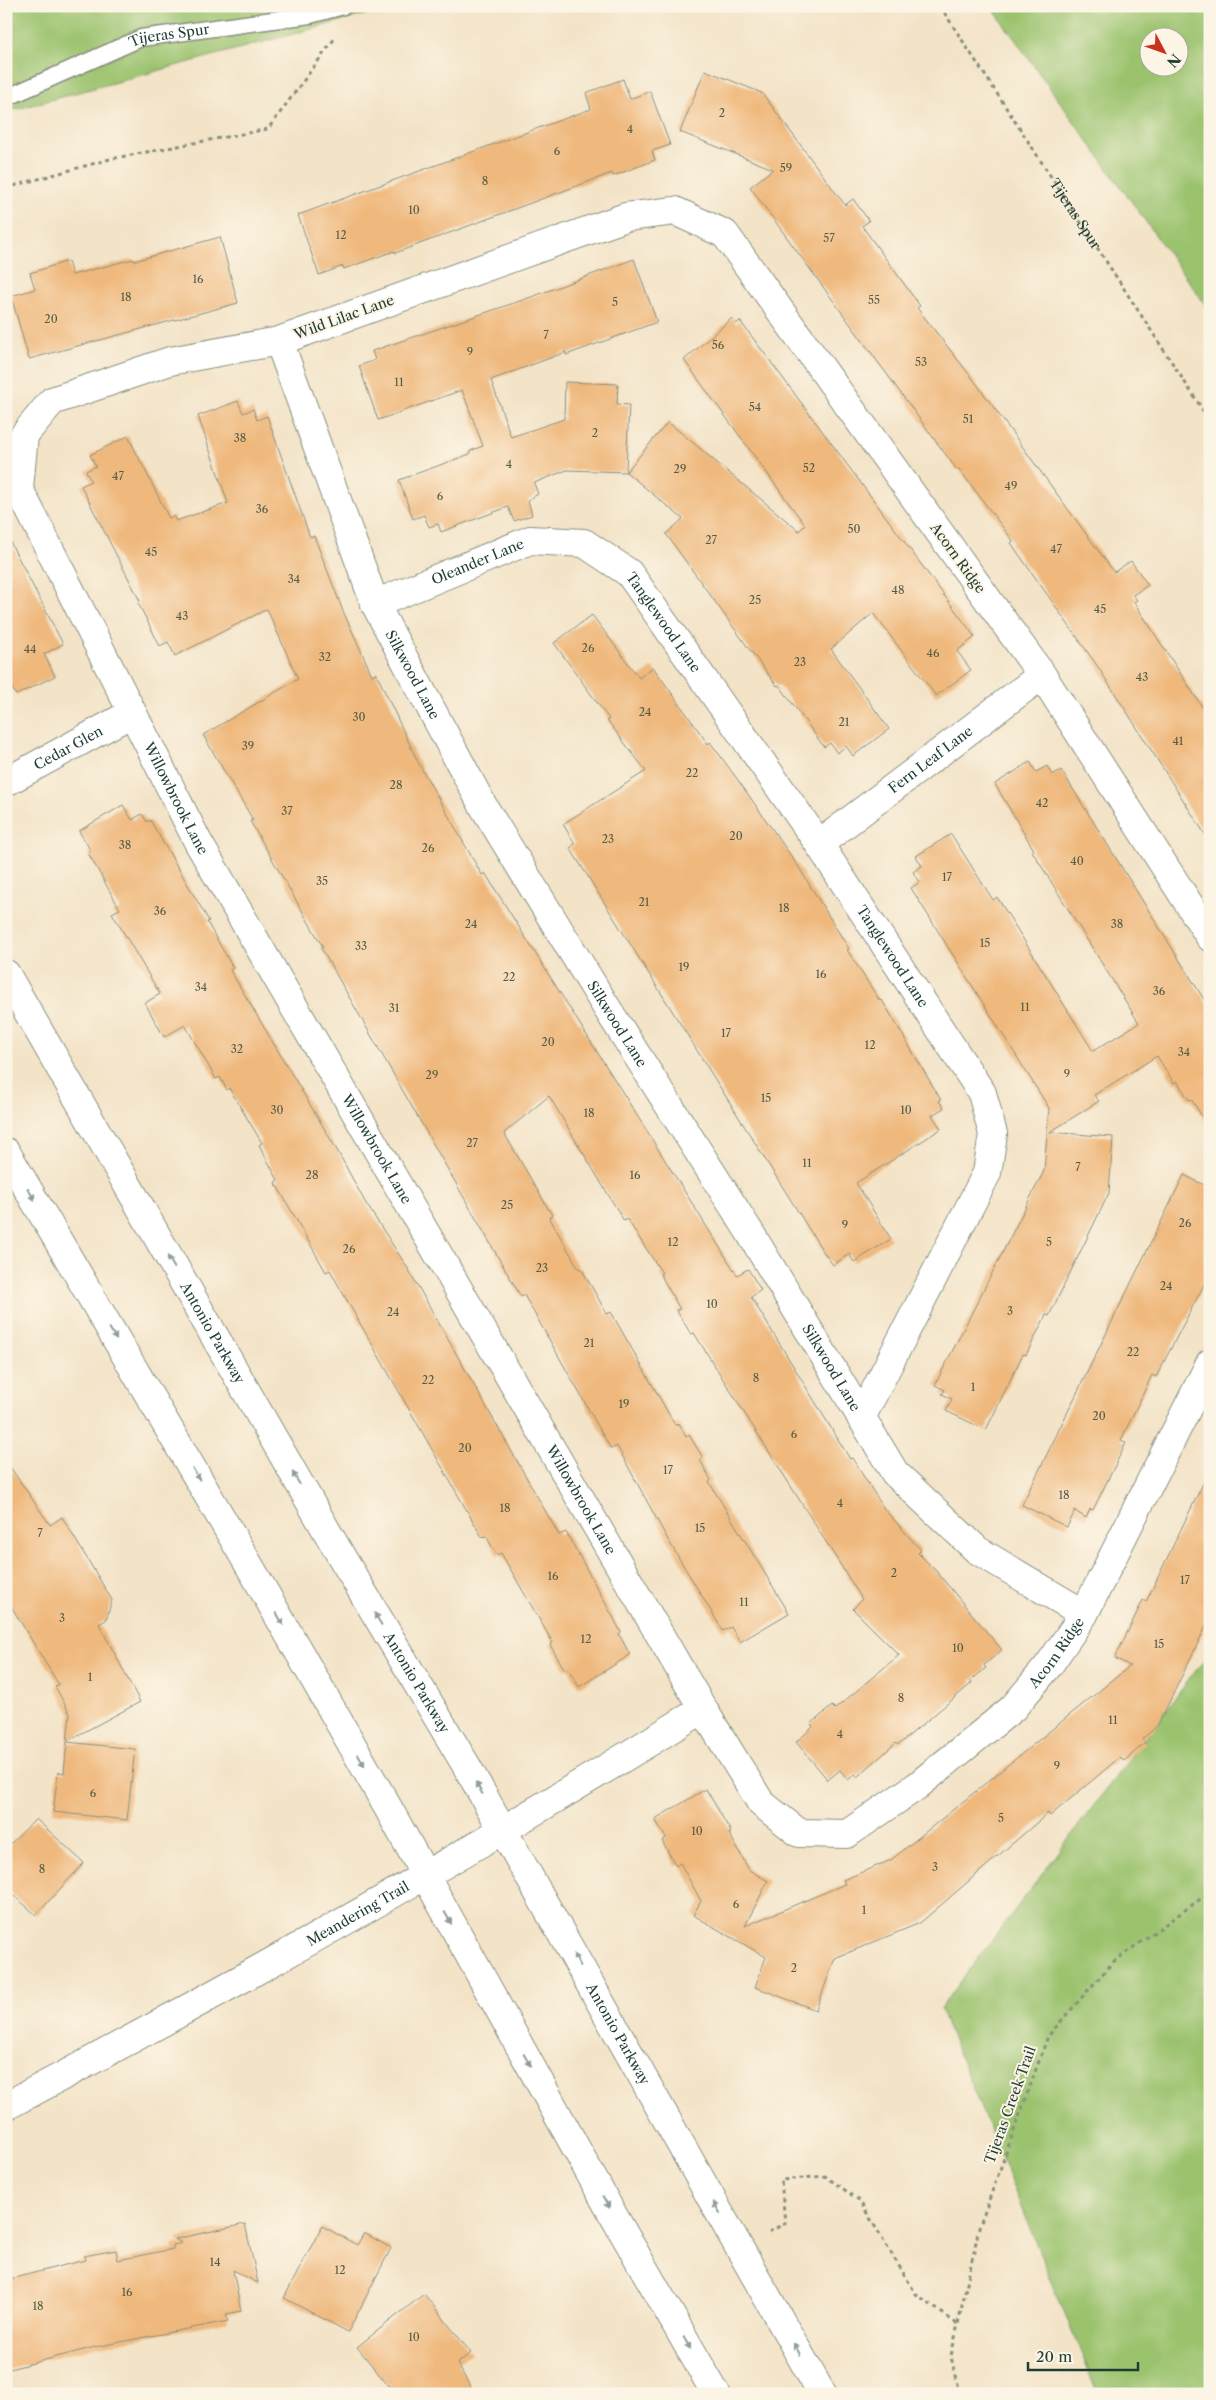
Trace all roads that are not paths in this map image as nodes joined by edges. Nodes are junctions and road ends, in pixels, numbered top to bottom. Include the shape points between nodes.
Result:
1 (343, 6) edge
2 (6, 98) edge
3 (675, 211) joint
4 (279, 341) junction
5 (24, 435) joint
6 (584, 543) joint
7 (375, 604) junction
8 (1042, 675) junction
9 (132, 714) junction
10 (6, 782) edge
11 (819, 844) junction
12 (1210, 937) edge
13 (6, 974) edge
14 (6, 1152) edge
15 (1210, 1363) edge
16 (861, 1418) junction
17 (1084, 1614) junction
18 (703, 1709) junction
19 (504, 1831) junction
20 (799, 1833) joint
21 (424, 1876) junction
22 (6, 2106) edge
23 (716, 2394) edge
24 (822, 2394) edge

1 - 2 lane, Tijeras Spur via 310,15 142,38
3 - 4 street, Wild Lilac Lane via 626,217
3 - 8 street, Acorn Ridge via 725,234
4 - 5 street, Wild Lilac Lane via 170,361 52,401
4 - 7 street, Silkwood Lane
5 - 9 street, Willowbrook Lane via 19,488
6 - 7 street, Oleander Lane via 530,540
6 - 11 street, Tanglewood Lane via 629,573
7 - 16 street, Silkwood Lane via 482,804 749,1231
8 - 11 street, Fern Leaf Lane
8 - 12 street, Acorn Ridge
9 - 10 street, Cedar Glen
9 - 18 street, Willowbrook Lane via 198,842
11 - 16 street, Tanglewood Lane via 982,1093 993,1134 986,1173
19 -> 13 street, Antonio Parkway
14 -> 21 street via 256,1577
15 - 17 street, Acorn Ridge
16 - 17 street, Silkwood Lane via 895,1473 977,1550
17 - 20 street, Acorn Ridge via 1049,1665 1013,1708 918,1786 847,1834
18 - 19 street, Meandering Trail
18 - 20 street, Willowbrook Lane via 761,1804
19 - 21 street, Meandering Trail
24 -> 19 street, Antonio Parkway
21 - 22 street, Meandering Trail
21 -> 23 street

